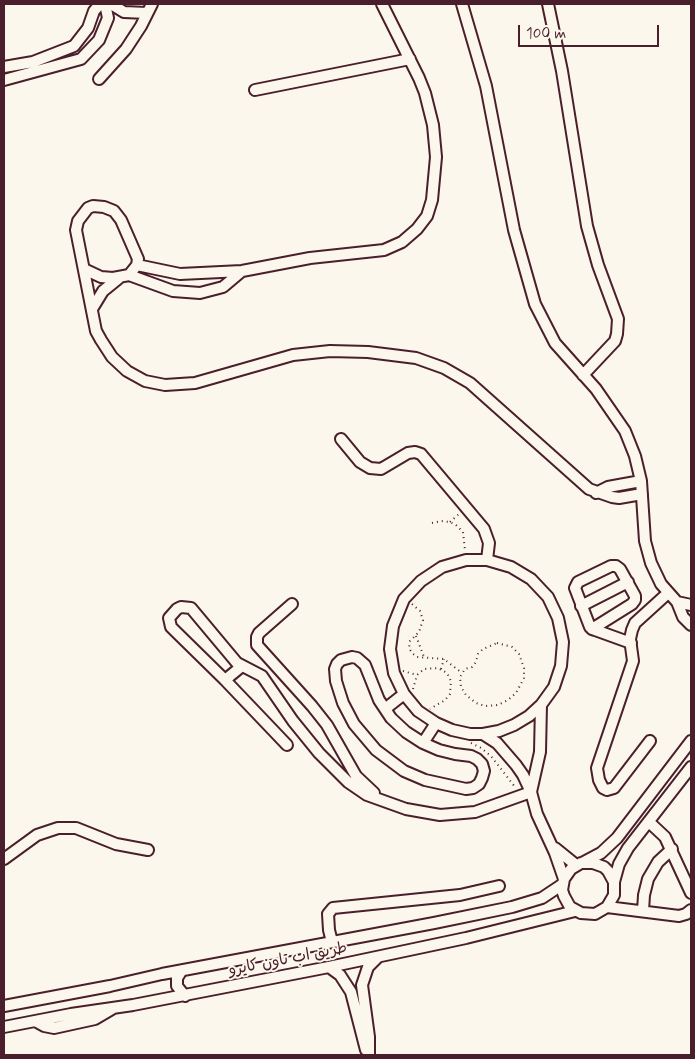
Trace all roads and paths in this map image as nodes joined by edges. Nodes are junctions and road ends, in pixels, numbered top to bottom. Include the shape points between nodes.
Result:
1 (100, 4) edge
2 (105, 4) edge
3 (112, 4) edge
4 (382, 4) edge
5 (462, 4) edge
6 (548, 4) edge
7 (150, 8) edge
8 (74, 46) junction
9 (81, 59) junction
10 (410, 59) junction
11 (4, 68) edge
12 (98, 79) dead end
13 (4, 80) edge
14 (255, 90) dead end
15 (137, 265) junction
16 (84, 269) junction
17 (242, 271) junction
18 (124, 276) junction
19 (92, 309) junction
20 (583, 375) junction
21 (341, 439) dead end
22 (641, 482) junction
23 (596, 493) junction
24 (642, 494) junction
25 (432, 523) dead end
26 (466, 560) junction
27 (487, 560) junction
28 (628, 582) junction
29 (668, 593) junction
30 (691, 601) edge
31 (677, 602) junction
32 (292, 604) dead end
33 (411, 604) dead end
34 (691, 605) edge
35 (581, 606) junction
36 (691, 625) edge
37 (592, 629) junction
38 (415, 635) junction
39 (631, 643) junction
40 (424, 657) junction
41 (444, 660) junction
42 (242, 666) junction
43 (441, 669) junction
44 (462, 673) junction
45 (403, 674) dead end
46 (418, 675) junction
47 (225, 680) junction
48 (406, 690) junction
49 (424, 705) dead end
50 (541, 705) junction
51 (385, 709) junction
52 (430, 709) junction
53 (432, 711) dead end
54 (436, 723) junction
55 (470, 734) junction
56 (483, 734) junction
57 (650, 741) dead end
58 (691, 741) edge
59 (423, 743) junction
60 (287, 746) dead end
61 (691, 767) edge
62 (526, 794) junction
63 (389, 804) junction
64 (648, 822) junction
65 (551, 844) junction
66 (672, 849) junction
67 (148, 850) dead end
68 (4, 859) edge
69 (579, 864) junction
70 (563, 882) junction
71 (614, 882) junction
72 (499, 886) dead end
73 (691, 893) edge
74 (607, 907) junction
75 (575, 910) junction
76 (691, 910) edge
77 (643, 911) junction
78 (332, 942) junction
79 (378, 956) junction
80 (329, 967) junction
81 (182, 970) junction
82 (185, 996) junction
83 (4, 1006) edge
84 (361, 1016) junction
85 (4, 1027) edge
86 (368, 1055) edge

1 - 8 street
2 - 9 street via 108,18 99,40
3 - 7 street via 124,12
4 - 10 street
5 - 20 street via 486,86 514,230 530,289 554,343
6 - 20 street via 587,226 618,320 615,341
7 - 12 street via 126,49
8 - 9 street
8 - 11 street via 33,62
9 - 13 street
10 - 14 street
10 - 17 street via 430,109 436,157 432,200 417,229 402,242 384,250 310,258
15 - 16 street via 138,259 121,220 109,208 92,206 76,225
15 - 17 street via 180,274
15 - 18 street
16 - 18 street via 101,277
16 - 19 street
17 - 18 street via 223,287 200,293 173,291
18 - 19 street via 103,291
19 - 23 street via 96,331 112,357 136,376 155,384 195,383 293,355 330,351 401,356 444,368 470,383 581,484
20 - 22 street via 625,431
21 - 27 street via 360,462 370,468 381,469 408,453 421,454 484,529 489,543
22 - 23 street via 608,487
22 - 24 street
23 - 24 street via 619,498
24 - 29 street via 647,552 655,574
25 - 26 path via 450,522 463,532
26 - 27 street
26 - 48 street via 442,567 420,580 397,612 390,649 394,673
27 - 50 street via 510,567 531,579 548,597 558,618 563,642 561,666 554,687
28 - 35 street
28 - 35 street via 620,569 614,566 578,582 575,588
28 - 37 street via 635,596 634,602
29 - 31 street
29 - 39 street via 635,623
30 - 31 street
31 - 34 street
31 - 36 street via 680,613
32 - 63 street via 259,634 257,645 320,715 356,776
33 - 38 path via 420,611 423,620
35 - 37 street
37 - 39 street
38 - 40 path
38 - 40 path via 410,641 410,651 414,656
39 - 57 street via 633,661 597,768 603,788 614,788
40 - 41 path
41 - 43 path
41 - 44 path
42 - 47 street
42 - 47 street via 191,608 181,606 176,609 169,618 171,627
42 - 63 street via 262,676 333,768 357,789
43 - 46 path via 428,668
43 - 52 path via 449,677 451,690 445,700
44 - 44 path via 460,682 466,695 476,703 489,706 503,703 516,693 524,678 522,658 516,650 497,643 483,649 476,662
45 - 46 path via 402,670
46 - 48 path via 412,691
47 - 60 street
48 - 51 street
48 - 54 street via 418,711
49 - 52 path
50 - 56 street via 514,725
50 - 62 street via 540,752
51 - 59 street via 402,729
51 - 59 street via 362,661 352,657 341,660 335,675 343,703 360,733 385,758 414,776 448,786 466,789 479,784 484,771 477,759
52 - 53 path
54 - 55 street
54 - 59 street
55 - 56 street
55 - 62 path via 471,743 491,756
56 - 62 street via 496,743 523,775
58 - 69 street via 610,846
61 - 64 street
62 - 63 street via 475,812 457,814 422,813
62 - 65 street
64 - 66 street via 662,833
64 - 71 street via 623,856
65 - 69 street
65 - 70 street
66 - 73 street
66 - 77 street via 658,862 648,879
67 - 68 street via 116,844 85,830 58,828 36,835
69 - 70 street via 571,869
69 - 71 street via 593,863 604,867
70 - 75 street via 566,902
70 - 78 street, طريق اب تاون كايرو via 542,898 512,907
71 - 74 street via 614,895
72 - 78 street via 460,895 333,908 328,914
74 - 75 street via 595,914
74 - 77 street
75 - 79 street, طريق اب تاون كايرو
76 - 77 street via 683,916
78 - 81 street, طريق اب تاون كايرو
79 - 80 street, طريق اب تاون كايرو
79 - 84 street via 363,981
80 - 82 street, طريق اب تاون كايرو
80 - 84 street via 348,986
81 - 82 street via 177,986
81 - 83 street, طريق اب تاون كايرو
82 - 85 street, طريق اب تاون كايرو
84 - 86 street via 362,1038

